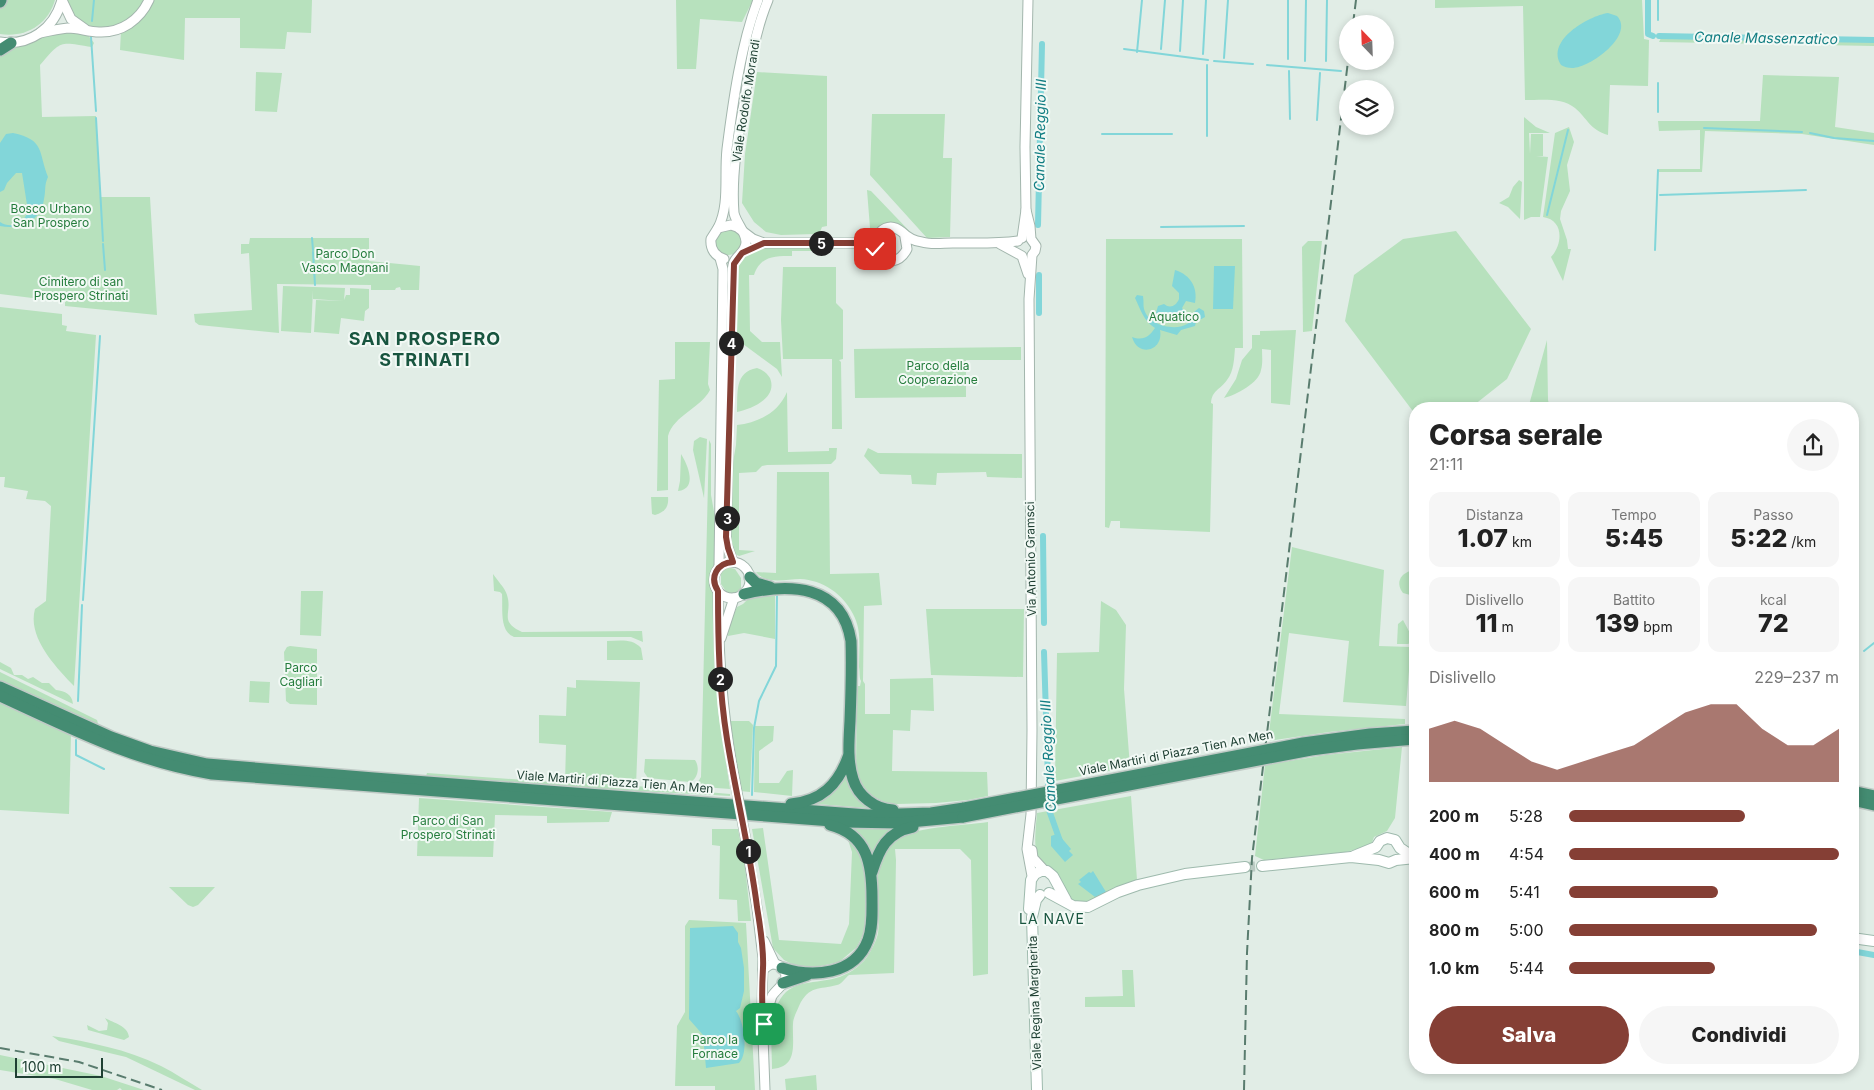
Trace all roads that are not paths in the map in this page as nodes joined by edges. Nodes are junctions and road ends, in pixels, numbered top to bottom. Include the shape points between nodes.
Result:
1 (62, 0) edge
2 (149, 0) edge
3 (758, 0) edge
4 (768, 0) edge
5 (1028, 0) edge
6 (90, 31) junction
7 (40, 33) junction
8 (5, 42) edge
9 (0, 50) edge
10 (718, 228) junction
11 (742, 232) junction
12 (905, 237) junction
13 (875, 239) junction
14 (1024, 239) junction
15 (764, 243) junction
16 (857, 243) junction
17 (924, 243) junction
18 (1000, 244) junction
19 (905, 253) junction
20 (877, 254) junction
21 (1020, 254) junction
22 (740, 255) junction
23 (1032, 255) junction
24 (720, 258) junction
25 (1029, 279) junction
26 (733, 562) junction
27 (719, 567) junction
28 (750, 577) junction
29 (774, 588) junction
30 (718, 591) junction
31 (739, 596) junction
32 (720, 646) junction
33 (0, 687) edge
34 (0, 696) edge
35 (1409, 731) edge
36 (1409, 740) edge
37 (849, 753) junction
38 (373, 782) junction
39 (464, 789) junction
40 (1859, 793) edge
41 (1874, 796) edge
42 (1859, 801) edge
43 (1874, 804) edge
44 (756, 806) junction
45 (964, 813) junction
46 (914, 814) junction
47 (806, 819) junction
48 (933, 821) junction
49 (1030, 839) junction
50 (1376, 848) junction
51 (1400, 848) junction
52 (1409, 854) edge
53 (1351, 857) junction
54 (1409, 859) edge
55 (1379, 860) junction
56 (1396, 860) junction
57 (1262, 866) tunnel mouth
58 (1245, 868) tunnel mouth
59 (1044, 870) junction
60 (872, 872) junction
61 (1032, 876) junction
62 (1055, 882) junction
63 (1031, 888) junction
64 (1045, 894) junction
65 (1069, 903) junction
66 (1032, 917) junction
67 (759, 929) junction
68 (1859, 939) edge
69 (1874, 941) edge
70 (778, 966) junction
71 (763, 970) junction
72 (808, 974) junction
73 (763, 982) junction
74 (780, 986) junction
75 (764, 1024) junction
76 (765, 1090) edge
77 (1037, 1090) edge

1 - 6 street via 71,19
1 - 7 street via 54,18
2 - 6 street via 139,16 128,25 113,31
3 - 10 street, Viale Rodolfo Morandi via 741,64 727,149 724,207
4 - 11 street, Viale Rodolfo Morandi via 755,42 736,151 734,206
5 - 14 street, Via Antonio Gramsci
6 - 7 street via 67,28
7 - 8 street via 29,39
8 - 9 highway
10 - 11 street via 731,225
10 - 24 street, Viale Rodolfo Morandi via 711,243
11 - 15 street
11 - 22 street, Viale Rodolfo Morandi via 746,241
12 - 13 street via 896,229 889,228
12 - 17 street
12 - 19 street
13 - 16 street
13 - 20 street
14 - 18 street
14 - 21 street, Via Antonio Gramsci via 1016,247
14 - 23 street, Via Antonio Gramsci via 1036,246
15 - 16 street
15 - 22 street
16 - 20 street
17 - 18 street
17 - 19 street
18 - 21 street
19 - 20 street via 890,261
21 - 23 street
21 - 25 street, Via Antonio Gramsci
22 - 24 street via 731,260
22 - 26 street, Viale Rodolfo Morandi via 734,264 732,286 726,537
23 - 25 street, Via Antonio Gramsci
24 - 27 street, Viale Rodolfo Morandi via 723,269
25 - 49 street, Via Antonio Gramsci
26 - 27 street
26 - 28 street via 746,568
27 - 30 street, Viale Rodolfo Morandi via 714,579
28 - 29 highway via 760,585
28 - 31 street, Viale Rodolfo Morandi via 749,586
29 - 31 highway
29 - 37 highway via 803,590 822,596 838,608 846,620 852,658
30 - 31 street via 725,597
30 - 32 street, Viale Rodolfo Morandi
31 - 32 street, Viale Rodolfo Morandi via 728,615
32 - 67 street, Viale Rodolfo Morandi, bridge via 723,712
33 - 38 highway, Viale Martiri di Piazza Tien An Men via 111,738 171,757
34 - 38 highway, Viale Martiri di Piazza Tien An Men via 112,747 177,767 229,775
35 - 45 highway, Viale Martiri di Piazza Tien An Men, bridge via 1303,743
36 - 45 highway, Viale Martiri di Piazza Tien An Men, bridge via 1311,750
37 - 44 highway via 839,778 817,798 802,803
37 - 46 highway via 855,784 868,800 888,810
38 - 39 highway, Viale Martiri di Piazza Tien An Men
39 - 44 highway, Viale Martiri di Piazza Tien An Men
39 - 47 highway, Viale Martiri di Piazza Tien An Men
40 - 41 highway
42 - 43 highway
44 - 46 highway, Viale Martiri di Piazza Tien An Men via 868,815
45 - 46 highway, Viale Martiri di Piazza Tien An Men
45 - 48 highway, Viale Martiri di Piazza Tien An Men
47 - 48 highway, Viale Martiri di Piazza Tien An Men via 876,824
47 - 60 highway via 840,828 854,837 865,852
48 - 60 highway via 905,828 890,837 880,849
49 - 59 street, Via Antonio Gramsci via 1033,858
49 - 61 street, Via Antonio Gramsci via 1028,858
50 - 51 main road via 1387,838 1394,840
50 - 53 main road
50 - 55 main road
51 - 52 main road
51 - 56 main road
53 - 55 main road
53 - 57 main road
54 - 56 main road
55 - 56 main road via 1389,863
58 - 65 main road via 1185,874 1138,885 1088,907
59 - 61 main road
59 - 62 main road, Via Antonio Gramsci
60 - 72 highway via 872,922 865,948 844,966
61 - 63 main road, Via Antonio Gramsci
62 - 64 main road via 1054,888
62 - 65 main road, Via Antonio Gramsci
63 - 64 main road
63 - 66 main road, Viale Regina Margherita via 1029,907
64 - 65 main road
64 - 66 main road, Viale Regina Margherita via 1036,900
66 - 77 main road, Viale Regina Margherita
67 - 70 street, Viale Rodolfo Morandi
67 - 71 street, Viale Rodolfo Morandi
68 - 69 main road
70 - 71 street via 767,966
70 - 72 highway
70 - 74 street, Viale Rodolfo Morandi via 786,977
71 - 73 street, Viale Rodolfo Morandi
72 - 74 highway
73 - 74 street via 770,988
73 - 75 street, Viale Rodolfo Morandi
74 - 75 street, Viale Rodolfo Morandi via 769,1005
75 - 76 street, Viale Rodolfo Morandi

